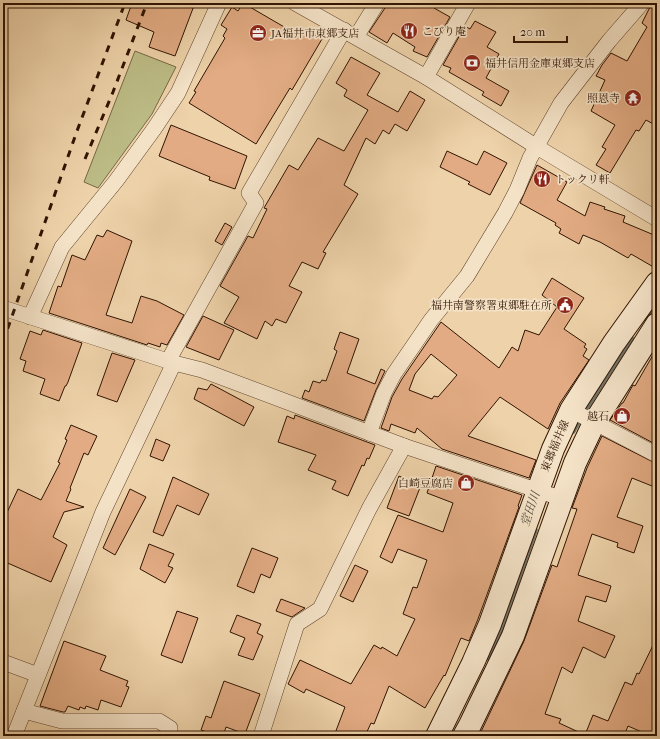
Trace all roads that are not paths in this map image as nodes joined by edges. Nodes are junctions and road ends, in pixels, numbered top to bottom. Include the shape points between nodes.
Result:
1 (219, 3) edge
2 (377, 3) edge
3 (468, 3) edge
4 (642, 3) edge
5 (299, 4) edge
6 (350, 33) junction
7 (426, 77) junction
8 (537, 147) junction
9 (657, 219) edge
10 (657, 283) edge
11 (3, 308) edge
12 (30, 317) junction
13 (657, 324) edge
14 (614, 343) junction
15 (641, 347) junction
16 (171, 362) junction
17 (571, 410) junction
18 (594, 423) junction
19 (369, 433) junction
20 (404, 446) junction
21 (657, 455) edge
22 (538, 490) junction
23 (563, 499) junction
24 (3, 662) edge
25 (38, 675) junction
26 (24, 711) junction
27 (14, 736) edge
28 (170, 736) edge
29 (261, 736) edge
30 (437, 736) edge
31 (464, 736) edge

1 - 12 street via 178,94 116,181 62,247
2 - 6 street
3 - 7 street
4 - 8 street via 561,103
5 - 6 street
6 - 7 street
6 - 16 street via 249,193 256,203
7 - 8 street
8 - 9 street
8 - 19 street via 505,213 468,276 431,320 394,374
10 - 14 main road, 東郷福井線
11 - 12 street
12 - 16 street
13 - 15 main road
14 - 15 street
14 - 17 main road, 東郷福井線
15 - 18 main road
16 - 19 street via 202,370
16 - 25 street via 103,512
17 - 18 street
17 - 22 main road, 東郷福井線
18 - 21 street
18 - 23 main road via 575,463
19 - 20 street
20 - 22 street
20 - 29 street via 369,509 320,608 297,624
22 - 23 street
22 - 30 main road, 東郷福井線 via 490,624
23 - 31 main road via 512,636
24 - 25 street
25 - 26 street
26 - 27 street
26 - 28 street via 62,721 159,721 170,728

